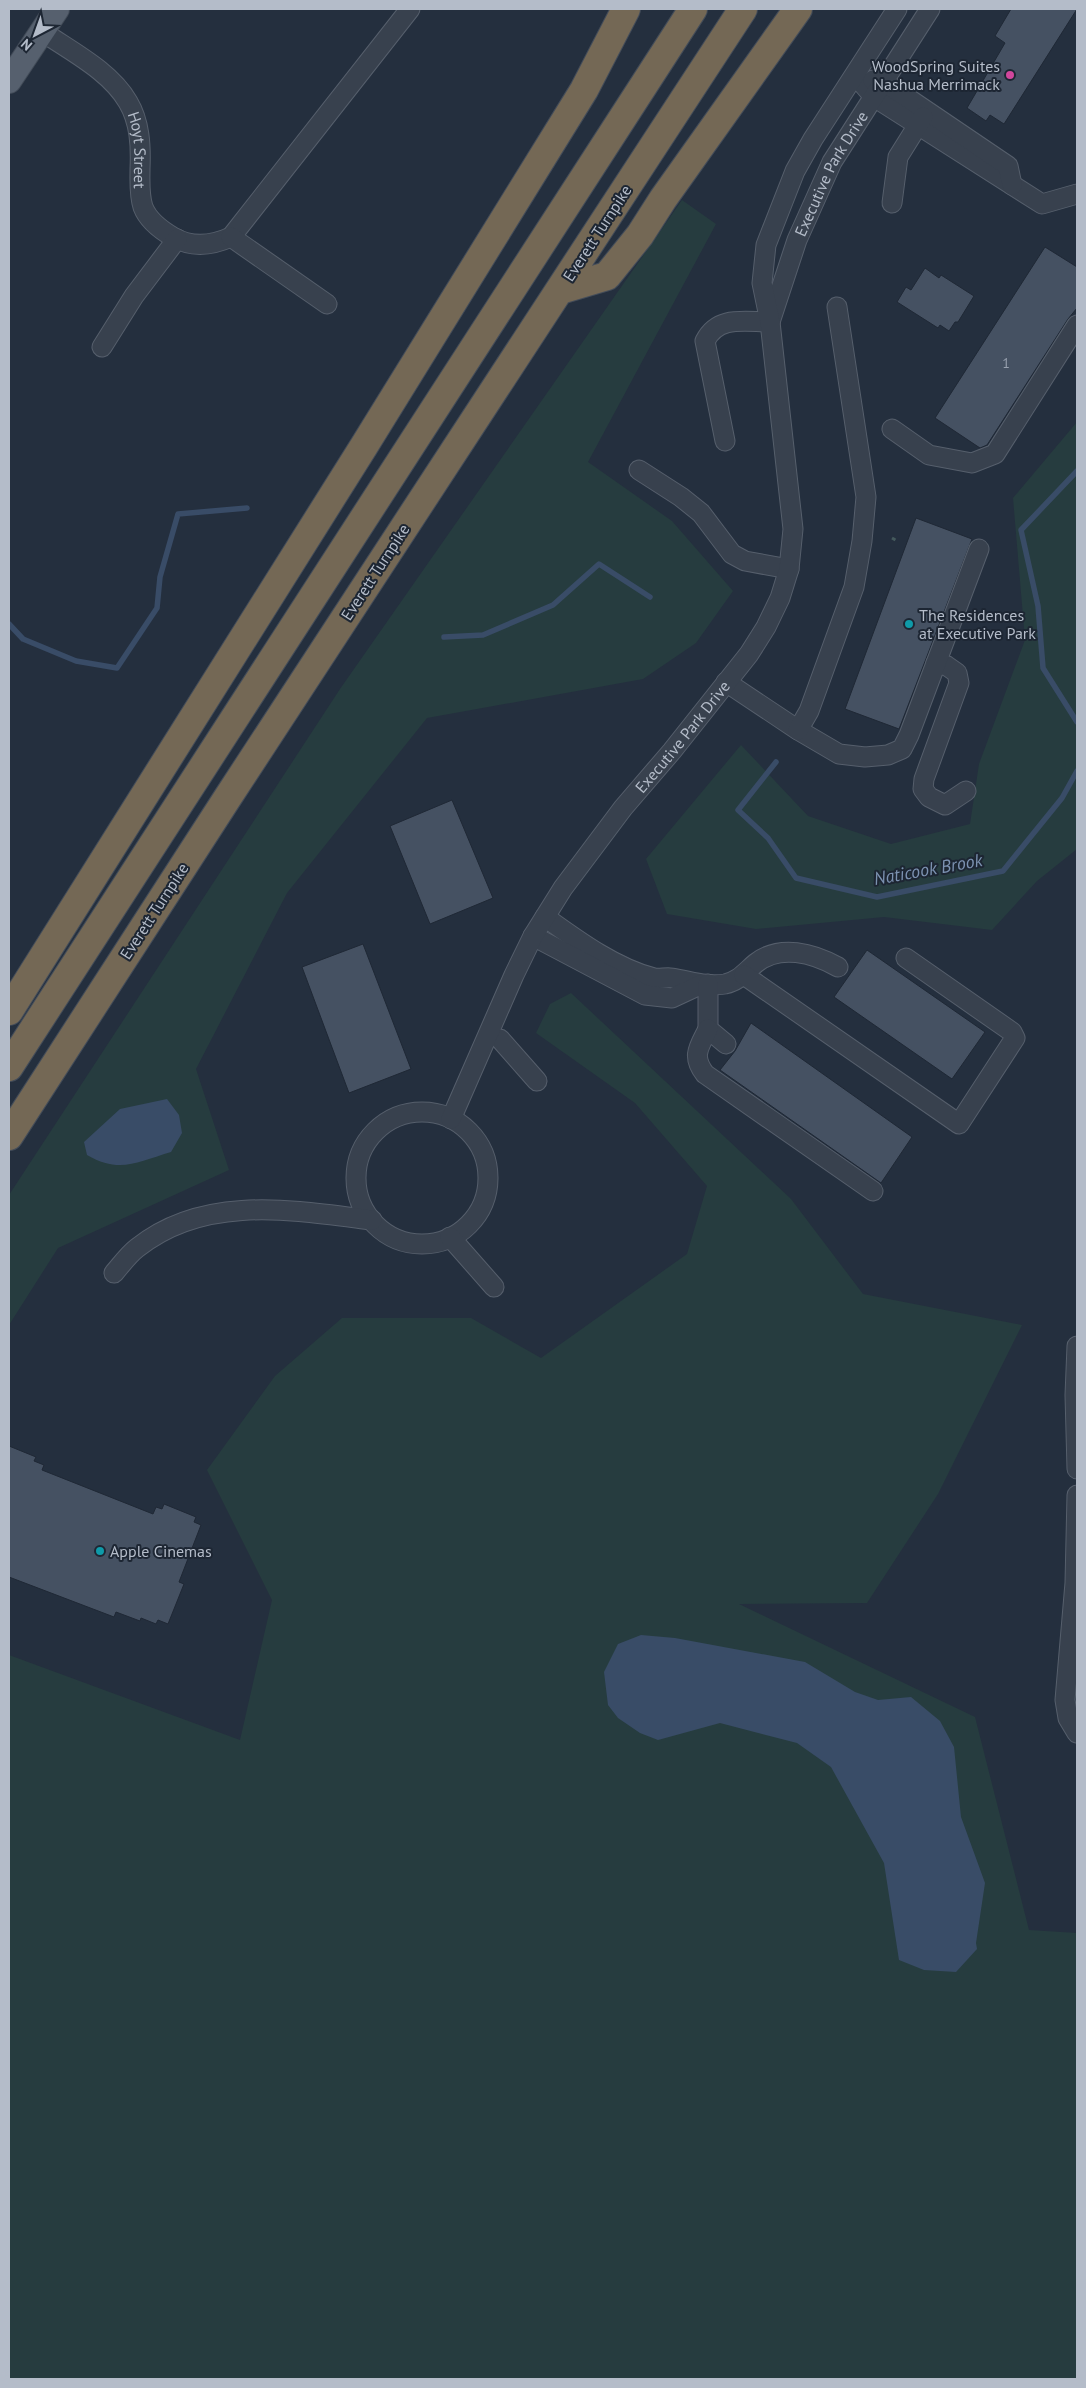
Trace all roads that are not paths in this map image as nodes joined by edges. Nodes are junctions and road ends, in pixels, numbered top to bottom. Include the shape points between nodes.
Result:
1 (58, 9) edge
2 (410, 9) edge
3 (626, 9) edge
4 (693, 9) edge
5 (743, 9) edge
6 (798, 9) edge
7 (897, 9) edge
8 (930, 9) edge
9 (43, 32) junction
10 (10, 75) edge
11 (855, 75) junction
12 (879, 90) junction
13 (924, 115) junction
14 (1077, 194) edge
15 (892, 203) dead end
16 (231, 237) junction
17 (177, 239) junction
18 (560, 290) junction
19 (327, 304) dead end
20 (837, 307) dead end
21 (770, 322) junction
22 (1077, 325) edge
23 (102, 347) dead end
24 (892, 429) dead end
25 (725, 441) dead end
26 (639, 470) dead end
27 (979, 549) dead end
28 (789, 569) junction
29 (936, 663) junction
30 (726, 682) junction
31 (798, 730) junction
32 (966, 790) dead end
33 (545, 917) junction
34 (533, 936) junction
35 (906, 958) dead end
36 (838, 967) dead end
37 (744, 975) junction
38 (704, 985) junction
39 (9, 1011) edge
40 (708, 1029) junction
41 (500, 1039) dead end
42 (726, 1044) dead end
43 (9, 1067) edge
44 (538, 1081) dead end
45 (451, 1119) junction
46 (9, 1136) edge
47 (873, 1191) dead end
48 (372, 1220) junction
49 (450, 1237) junction
50 (114, 1273) dead end
51 (494, 1287) dead end
52 (1077, 1346) edge
53 (1077, 1449) edge
54 (1077, 1469) edge
55 (1077, 1495) edge
56 (1077, 1733) edge

1 - 9 main road
2 - 16 street
3 - 39 highway via 584,90
4 - 43 highway
5 - 18 highway, Everett Turnpike
6 - 18 highway via 640,235 607,276
7 - 11 street, Executive Park Drive
8 - 12 street, Executive Park Drive
9 - 10 main road
9 - 17 street, Hoyt Street via 108,78 128,103 141,148 143,208 163,231
11 - 12 street
11 - 21 street, Executive Park Drive via 795,171 766,245 762,283
12 - 13 street
12 - 21 street, Executive Park Drive via 832,162 812,204
13 - 14 street via 1012,185 1042,204
13 - 15 street via 898,157
16 - 17 street, Hoyt Street via 205,245
16 - 19 street
17 - 23 street via 134,296
18 - 46 highway, Everett Turnpike
20 - 31 street via 866,497 865,514 854,587 809,711
21 - 25 street via 726,322 709,332 705,341
21 - 28 street, Executive Park Drive via 792,501
22 - 24 street via 995,454 988,458 972,463 929,455
26 - 28 street via 701,513 732,554 745,561
27 - 29 street
28 - 30 street, Executive Park Drive via 766,627
29 - 31 street via 902,750 865,757 838,754
29 - 32 street via 957,673 959,683 923,789 928,797 945,804
30 - 31 street
30 - 33 street, Executive Park Drive via 596,843
33 - 34 street, Executive Park Drive
33 - 38 street via 598,952 638,973 656,979 671,978
34 - 38 street via 645,995 672,998
34 - 45 street, Executive Park Drive
35 - 37 street via 1012,1032 1015,1038 959,1124
36 - 37 street via 817,958 787,952 764,958
37 - 38 street via 734,982
38 - 40 street
40 - 42 street
40 - 47 street via 697,1054 697,1063 705,1074
41 - 44 street
45 - 48 street via 424,1112 405,1114 388,1121 368,1140 359,1157 356,1178 360,1200
45 - 49 street via 467,1130 480,1146 488,1177 480,1208 468,1225
48 - 49 street via 382,1230 408,1242 430,1242
48 - 50 street via 274,1210 237,1209 213,1213 159,1232 136,1248
49 - 51 street
52 - 53 street
53 - 54 street
55 - 56 street via 1075,1583 1065,1700 1068,1718

